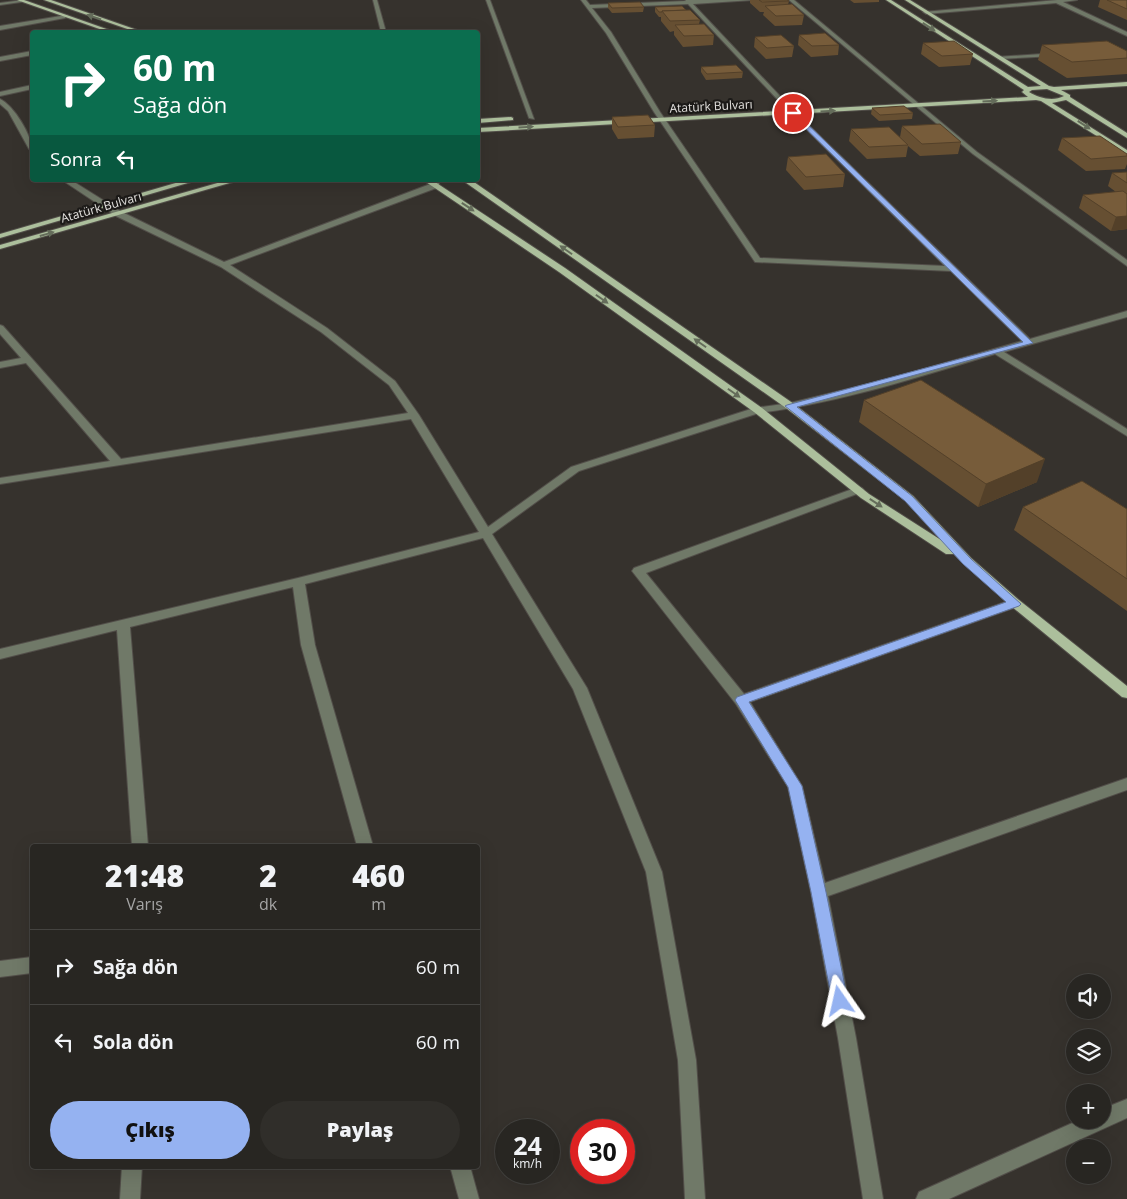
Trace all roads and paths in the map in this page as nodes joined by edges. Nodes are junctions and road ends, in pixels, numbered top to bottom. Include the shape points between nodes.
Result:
1 (20, 0) edge
2 (46, 0) edge
3 (375, 0) edge
4 (488, 0) edge
5 (583, 0) edge
6 (751, 0) edge
7 (792, 0) edge
8 (888, 0) edge
9 (908, 0) edge
10 (1055, 0) edge
11 (1075, 0) edge
12 (688, 1) edge
13 (0, 4) edge
14 (588, 7) junction
15 (926, 12) junction
16 (65, 16) junction
17 (0, 28) edge
18 (106, 30) edge
19 (134, 30) edge
20 (383, 30) edge
21 (1126, 33) edge
22 (30, 53) edge
23 (1058, 54) edge
24 (999, 57) junction
25 (0, 59) edge
26 (1127, 84) edge
27 (30, 87) edge
28 (1049, 88) junction
29 (1026, 90) junction
30 (1016, 91) dead end
31 (0, 94) edge
32 (968, 94) dead end
33 (1078, 95) dead end
34 (1067, 97) junction
35 (911, 98) junction
36 (1039, 99) junction
37 (0, 101) edge
38 (776, 105) dead end
39 (786, 105) junction
40 (920, 106) junction
41 (667, 111) dead end
42 (647, 112) dead end
43 (657, 112) junction
44 (793, 113) junction
45 (532, 118) junction
46 (542, 118) dead end
47 (515, 119) dead end
48 (524, 119) dead end
49 (663, 120) junction
50 (480, 121) edge
51 (480, 130) edge
52 (1127, 136) edge
53 (30, 145) edge
54 (1127, 153) edge
55 (69, 182) edge
56 (187, 182) edge
57 (229, 182) edge
58 (430, 182) edge
59 (469, 182) edge
60 (436, 186) junction
61 (105, 206) junction
62 (119, 214) junction
63 (0, 236) edge
64 (0, 247) edge
65 (1127, 264) edge
66 (224, 265) junction
67 (954, 269) junction
68 (1127, 314) edge
69 (0, 328) edge
70 (1029, 343) junction
71 (998, 352) junction
72 (28, 360) junction
73 (0, 365) edge
74 (790, 406) junction
75 (758, 410) junction
76 (414, 415) junction
77 (1127, 433) edge
78 (118, 463) junction
79 (0, 481) edge
80 (858, 490) junction
81 (485, 534) junction
82 (967, 562) junction
83 (298, 582) junction
84 (1015, 604) junction
85 (123, 624) junction
86 (0, 654) edge
87 (1127, 693) edge
88 (741, 700) junction
89 (1127, 784) edge
90 (140, 844) edge
91 (364, 844) edge
92 (819, 892) junction
93 (30, 965) edge
94 (0, 969) edge
95 (1127, 1108) edge
96 (1111, 1116) edge
97 (1082, 1129) edge
98 (132, 1169) edge
99 (461, 1169) edge
100 (130, 1199) edge
101 (469, 1199) edge
102 (695, 1199) edge
103 (873, 1199) edge
104 (926, 1199) edge

1 - 13 street
1 - 16 main road
19 -> 2 main road
3 - 20 street
4 - 45 street
5 - 14 street
6 - 12 street
7 - 35 street
8 -> 29 main road
9 - 15 main road
10 - 11 street
10 - 15 street
10 - 21 street
12 - 14 street
12 - 39 street
14 - 43 street via 608,32
15 - 24 main road
16 - 17 street
16 - 18 main road
22 - 25 street
23 - 24 street
24 - 28 main road
26 - 28 main road
27 - 31 street
28 - 29 main road
28 - 34 main road via 1063,92
29 - 30 main road
29 - 36 main road via 1027,94
32 - 35 main road
33 - 34 main road
34 - 36 main road, Atatürk Bulvarı
34 - 52 main road
35 - 39 main road
35 - 40 street
40 -> 36 main road, Atatürk Bulvarı
36 -> 54 main road
37 - 53 street via 11,110
38 - 39 main road
39 - 44 street
44 -> 40 main road, Atatürk Bulvarı
40 - 65 street via 975,153
41 - 43 main road, Atatürk Bulvarı
42 - 43 main road, Atatürk Bulvarı
43 - 49 street
44 - 49 main road, Atatürk Bulvarı
44 - 67 street
45 - 46 main road
45 - 48 main road
47 - 50 main road
51 -> 49 main road, Atatürk Bulvarı
49 - 67 street via 758,260
55 - 61 street
56 - 61 main road, Atatürk Bulvarı
57 - 62 main road, Atatürk Bulvarı
58 - 60 main road
74 -> 59 main road
60 - 66 street
60 -> 75 main road via 562,270
61 - 62 street
61 - 63 main road, Atatürk Bulvarı
64 -> 62 main road, Atatürk Bulvarı
62 - 66 street
66 - 76 street via 324,330 392,383
67 - 70 street
68 - 70 street
69 - 72 street
70 - 71 street
71 - 74 street
71 - 77 street
72 - 73 street
72 - 78 street
74 - 75 street
74 - 82 main road via 909,498
75 - 80 main road
75 - 81 street via 575,469
76 - 78 street
76 - 81 street
78 - 79 street
80 -> 82 main road
80 - 88 street via 638,571
81 - 83 street
81 - 102 street via 580,688 654,872 688,1060
82 - 84 main road
83 - 85 street
83 - 91 street via 308,646
84 - 87 main road
84 - 88 street
85 - 86 street
85 - 90 street
88 - 92 street via 795,786
89 - 92 street
92 - 103 street
93 - 94 street
95 - 96 street
97 - 104 street
98 - 100 street
99 - 101 street

